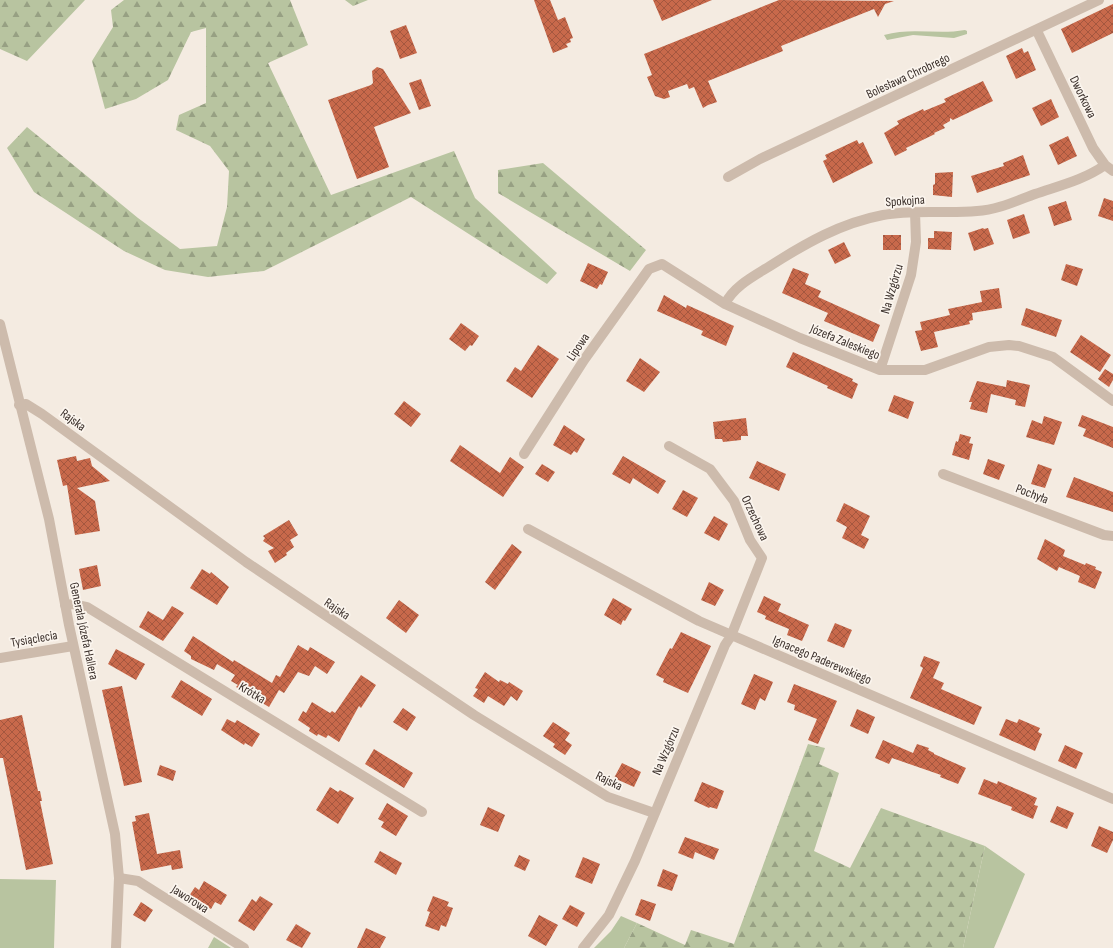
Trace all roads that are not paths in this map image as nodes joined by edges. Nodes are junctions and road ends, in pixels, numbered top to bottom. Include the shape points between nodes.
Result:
1 (1099, 0) edge
2 (1036, 31) junction
3 (1109, 168) edge
4 (728, 177) dead end
5 (915, 212) junction
6 (662, 264) joint
7 (725, 304) junction
8 (0, 324) edge
9 (880, 370) junction
10 (1113, 401) edge
11 (19, 405) junction
12 (669, 446) dead end
13 (524, 454) dead end
14 (943, 474) dead end
15 (528, 529) dead end
16 (1113, 536) edge
17 (762, 558) joint
18 (65, 605) junction
19 (731, 636) junction
20 (73, 646) junction
21 (0, 658) edge
22 (1113, 799) edge
23 (422, 812) dead end
24 (654, 813) junction
25 (119, 878) junction
26 (116, 948) edge
27 (244, 948) edge
28 (583, 948) edge

1 - 2 street, Bolesława Chrobrego
2 - 3 street, Dworkowa via 1094,148
2 - 4 street, Bolesława Chrobrego via 760,158
3 - 5 street, Spokojna via 997,207 957,213
5 - 7 street, Spokojna via 884,214 854,221 805,243 737,288
5 - 9 street, Na Wzgórzu via 916,242 911,275
6 - 7 street, Józefa Zaleskiego
6 - 13 street, Lipowa via 649,269 584,360
7 - 9 street, Józefa Zaleskiego
8 - 11 street, Generała Józefa Hallera
9 - 10 street, Józefa Zaleskiego via 926,370 989,347 1019,346 1053,357
11 - 18 street, Generała Józefa Hallera via 49,519
11 - 24 street, Rajska via 26,404 42,414 246,562 474,716 608,797
12 - 17 street, Orzechowa via 710,469 734,501 750,540
14 - 16 street, Pochyła via 1104,535
15 - 19 street, Ignacego Paderewskiego
17 - 19 street, Na Wzgórzu
18 - 20 street, Generała Józefa Hallera
18 - 23 street, Krótka via 86,607
19 - 22 street, Ignacego Paderewskiego
19 - 24 street, Na Wzgórzu
20 - 21 street, Tysiąclecia
20 - 25 street, Generała Józefa Hallera via 115,834
24 - 28 street, Na Wzgórzu via 609,915
25 - 26 street, Generała Józefa Hallera
25 - 27 street, Jaworowa via 138,881

